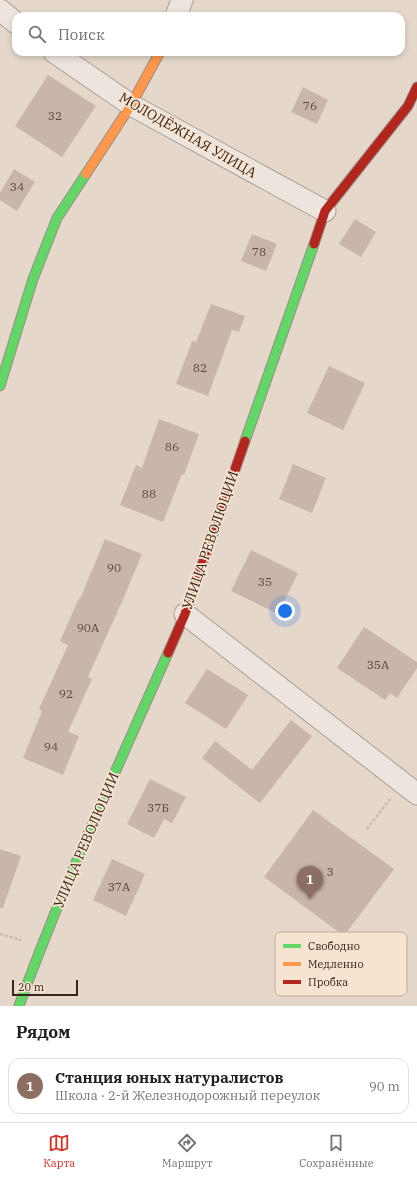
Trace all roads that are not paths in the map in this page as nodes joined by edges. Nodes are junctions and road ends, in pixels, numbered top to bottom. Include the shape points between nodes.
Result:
1 (182, 0) edge
2 (0, 10) edge
3 (178, 12) edge
4 (12, 19) edge
5 (60, 56) edge
6 (158, 56) edge
7 (414, 102) edge
8 (131, 105) junction
9 (324, 211) junction
10 (0, 386) edge
11 (185, 614) junction
12 (410, 788) edge
13 (19, 1006) edge

1 - 3 street
2 - 4 street
5 - 8 street, МОЛОДЁЖНАЯ УЛИЦА
6 - 8 street
7 - 9 street, УЛИЦА РЕВОЛЮЦИИ
8 - 9 street, МОЛОДЁЖНАЯ УЛИЦА
8 - 10 street via 57,218 33,279
9 - 11 street, УЛИЦА РЕВОЛЮЦИИ
11 - 12 street
11 - 13 street, УЛИЦА РЕВОЛЮЦИИ via 74,866

